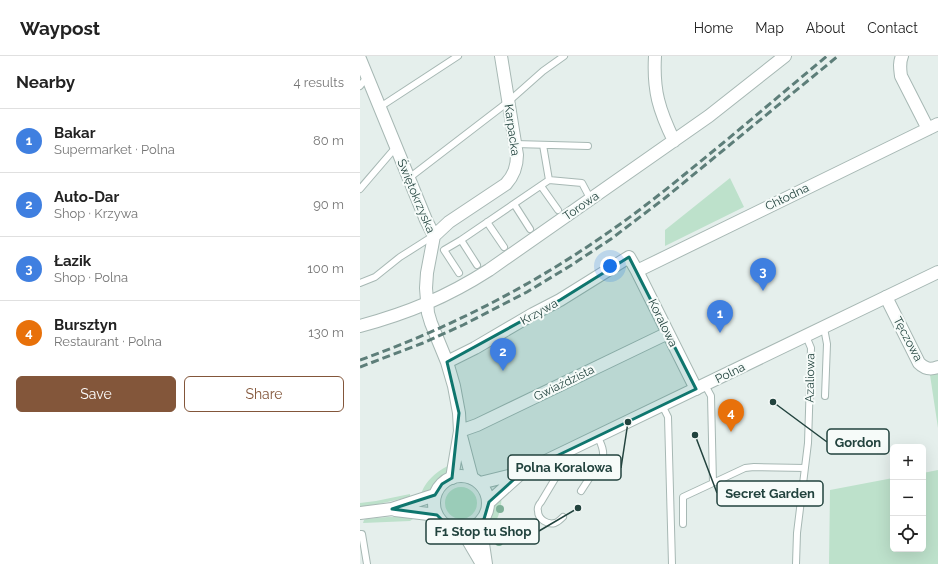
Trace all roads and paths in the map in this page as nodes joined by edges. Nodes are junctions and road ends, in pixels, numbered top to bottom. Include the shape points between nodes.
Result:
1 (458, 56) edge
2 (501, 56) edge
3 (564, 56) edge
4 (655, 56) edge
5 (785, 56) edge
6 (902, 56) edge
7 (360, 59) edge
8 (364, 82) edge
9 (508, 102) junction
10 (380, 107) junction
11 (933, 126) edge
12 (674, 141) junction
13 (515, 144) junction
14 (543, 145) junction
15 (396, 146) junction
16 (588, 146) dead end
17 (409, 178) junction
18 (549, 180) junction
19 (541, 186) junction
20 (360, 189) edge
21 (591, 200) junction
22 (514, 204) junction
23 (558, 210) dead end
24 (487, 222) junction
25 (530, 229) dead end
26 (434, 236) junction
27 (461, 240) junction
28 (504, 247) dead end
29 (629, 256) joint
30 (477, 264) dead end
31 (637, 270) junction
32 (938, 272) edge
33 (459, 274) dead end
34 (360, 283) edge
35 (886, 298) junction
36 (427, 304) junction
37 (360, 326) edge
38 (824, 328) junction
39 (668, 333) junction
40 (806, 336) junction
41 (447, 362) junction
42 (938, 367) edge
43 (700, 387) junction
44 (825, 396) dead end
45 (662, 406) junction
46 (460, 431) junction
47 (598, 437) junction
48 (556, 457) junction
49 (805, 468) junction
50 (521, 474) junction
51 (452, 478) junction
52 (476, 480) junction
53 (713, 483) junction
54 (581, 491) dead end
55 (436, 495) junction
56 (489, 502) junction
57 (392, 509) junction
58 (360, 513) edge
59 (437, 515) junction
60 (563, 517) dead end
61 (480, 523) junction
62 (683, 524) dead end
63 (462, 530) junction
64 (360, 534) edge
65 (367, 564) edge
66 (482, 564) edge
67 (486, 564) edge
68 (672, 564) edge
69 (796, 564) edge

1 - 10 lane
2 - 9 street, Karpacka
3 - 9 lane via 542,71
4 - 12 street via 656,92
5 - 12 street, Torowa
6 - 11 street via 901,76
7 - 8 street, Świętokrzyska
8 - 10 street, Świętokrzyska
9 - 13 street, Karpacka
9 - 17 lane
10 - 15 street, Świętokrzyska
11 - 31 street, Chłodna
12 - 21 street, Torowa
13 - 14 lane
13 - 26 street, Karpacka via 517,164 506,184 449,222
14 - 16 lane
14 - 18 lane
15 - 17 street, Świętokrzyska
15 - 20 lane
17 - 26 street, Świętokrzyska
18 - 19 lane
18 - 21 lane via 582,183
19 - 22 lane
19 - 23 lane
21 - 36 street, Torowa via 489,270
22 - 24 lane
22 - 25 lane
24 - 27 lane
24 - 28 lane
26 - 34 lane via 400,257 375,277
26 - 36 street, Świętokrzyska via 427,274
27 - 30 lane
27 - 33 lane via 444,250
29 - 31 street, Koralowa
29 - 41 street, Krzywa via 560,300
31 - 39 street, Koralowa
32 - 35 street, Polna
35 - 38 street, Polna
35 - 42 street, Tęczowa via 919,363 931,369
36 - 37 street, Torowa
36 - 41 street, Świętokrzyska via 431,323
38 - 40 street, Polna
38 - 44 lane via 827,344
39 - 43 street, Koralowa
39 - 46 street, Gwiaździsta via 478,425
40 - 43 street, Polna
40 - 49 lane, Azaliowa via 810,348
41 - 46 street, Świętokrzyska via 457,399
43 - 45 street, Polna
43 - 53 lane via 711,396
45 - 47 street, Polna
45 - 68 lane via 668,417
46 - 51 street, Świętokrzyska
46 - 52 street, Świętokrzyska
47 - 48 street, Polna
47 - 54 lane via 603,448 603,457
48 - 50 street, Polna
48 - 60 lane via 560,469 558,476 538,506 538,511 542,520 550,524
49 - 53 lane via 745,468
49 - 69 lane, Azaliowa
50 - 52 street, Polna
50 - 56 street, Polna
51 - 52 street via 462,476
51 - 55 street via 442,484
52 - 56 street via 486,491
53 - 62 lane via 683,497
55 - 57 street
55 - 59 street via 434,505
56 - 61 street via 487,513
57 - 58 street
57 - 59 street
59 - 63 street via 444,524
61 - 63 street
61 - 67 street
63 - 66 street
64 - 65 lane

